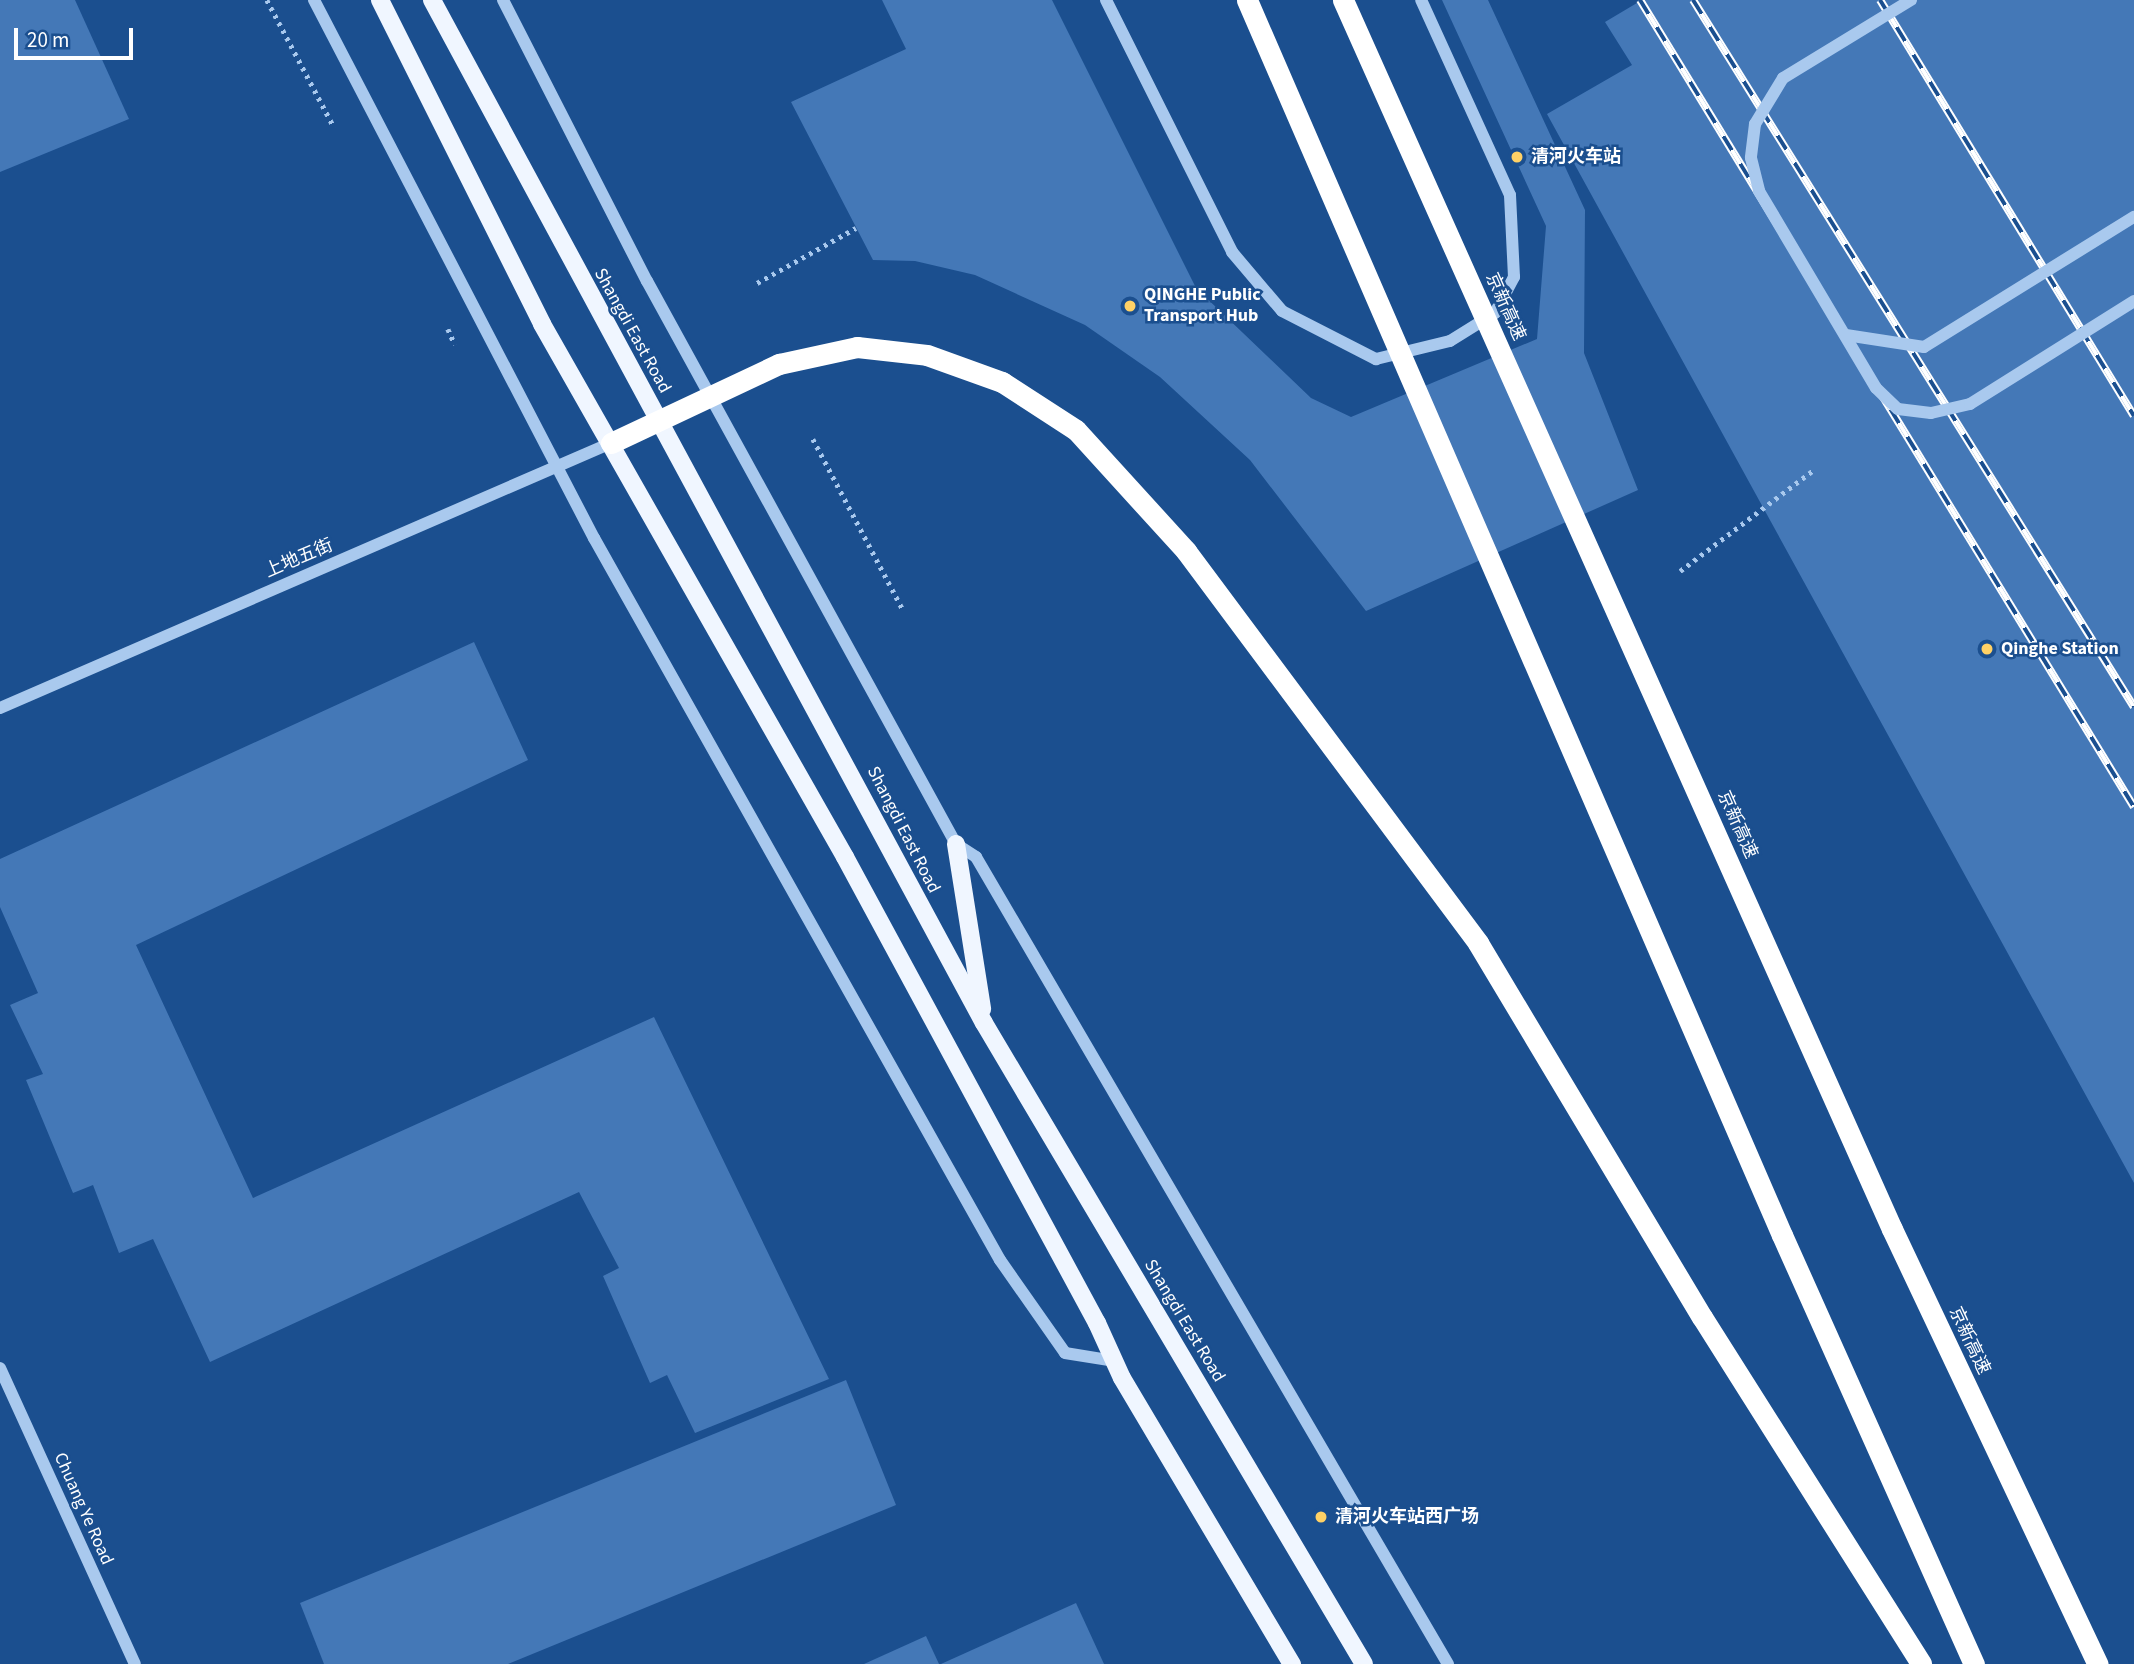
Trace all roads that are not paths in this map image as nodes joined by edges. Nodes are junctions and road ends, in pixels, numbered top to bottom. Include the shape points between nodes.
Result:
1 (314, 0) edge
2 (380, 0) edge
3 (432, 0) edge
4 (503, 0) edge
5 (1106, 0) edge
6 (1247, 0) edge
7 (1343, 0) edge
8 (1421, 0) edge
9 (1911, 0) edge
10 (2134, 217) edge
11 (2134, 301) edge
12 (1846, 335) junction
13 (710, 396) junction
14 (659, 420) junction
15 (611, 443) junction
16 (557, 466) junction
17 (0, 708) edge
18 (956, 844) junction
19 (984, 1023) junction
20 (1115, 1362) junction
21 (0, 1368) edge
22 (135, 1664) edge
23 (1292, 1664) edge
24 (1364, 1664) edge
25 (1448, 1664) edge
26 (1921, 1664) edge
27 (1974, 1664) edge
28 (2098, 1664) edge

1 - 16 street
2 - 15 main road via 542,324
3 - 14 main road, Shangdi East Road via 589,299
4 - 13 street
5 - 8 street via 1231,252 1282,311 1376,359 1450,341 1494,313 1514,277 1510,195
6 - 27 highway, bridge via 1782,1235
7 - 28 highway, 京新高速, bridge via 1892,1229
9 - 12 street, bridge via 1783,79 1755,124 1751,158 1759,191
10 - 12 street, bridge via 1924,347
11 - 12 street, bridge via 1970,404 1931,413 1898,410 1876,388
13 - 14 highway
13 - 18 street
13 - 26 highway via 779,364 857,347 927,355 1002,382 1076,430 1186,551 1478,943 1702,1317
14 - 15 highway
14 - 19 main road, Shangdi East Road
15 - 16 street, 上地五街
15 - 20 main road via 845,857
16 - 17 street, 上地五街
16 - 20 street via 1000,1260 1065,1353
18 - 19 main road
18 - 25 street via 976,857
19 - 24 main road, Shangdi East Road
20 - 23 main road
21 - 22 street, Chuang Ye Road

